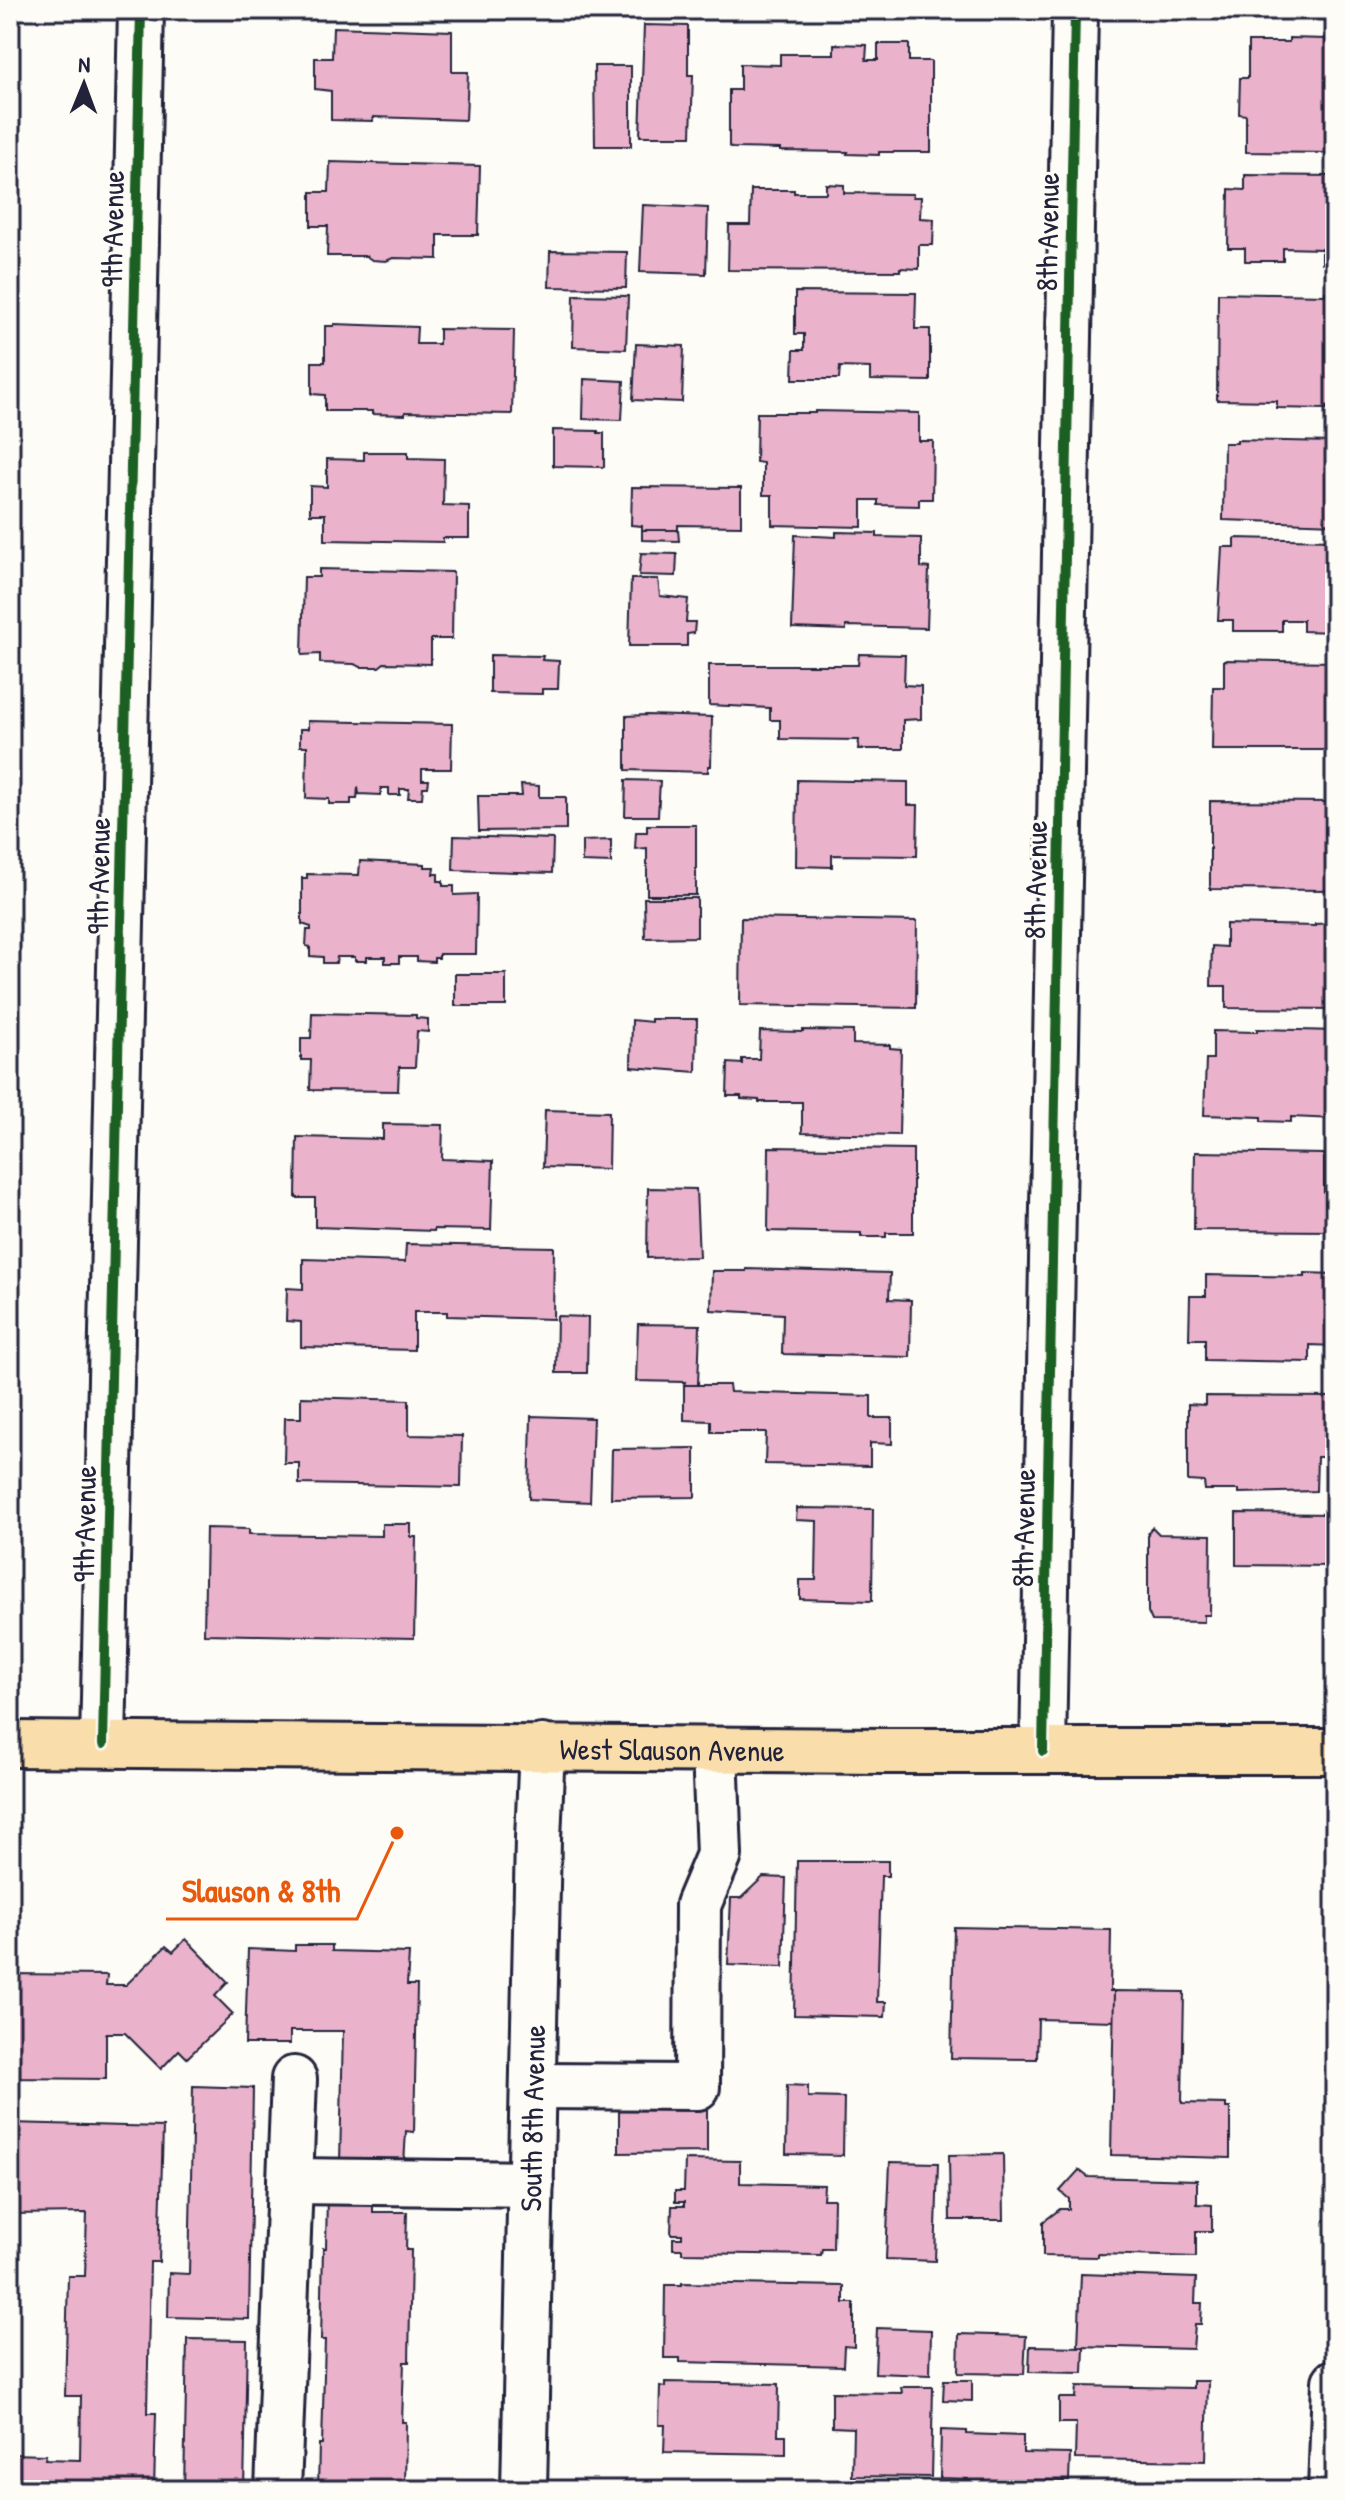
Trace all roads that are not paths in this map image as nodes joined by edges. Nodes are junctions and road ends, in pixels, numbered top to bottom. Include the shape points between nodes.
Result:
1 (141, 10) edge
2 (1075, 10) edge
3 (10, 1744) edge
4 (103, 1744) junction
5 (542, 1747) junction
6 (715, 1750) junction
7 (1043, 1751) junction
8 (1335, 1751) edge
9 (294, 2079) dead end
10 (534, 2086) junction
11 (290, 2181) junction
12 (531, 2184) junction
13 (1335, 2382) edge
14 (278, 2490) edge
15 (524, 2490) edge
16 (1331, 2490) edge

1 - 4 street, 9th Avenue
2 - 7 street, 8th Avenue
3 - 4 main road, West Slauson Avenue
4 - 5 main road, West Slauson Avenue
5 - 6 main road, West Slauson Avenue
5 - 10 street, South 8th Avenue
6 - 7 main road, West Slauson Avenue
6 - 10 street via 719,1855 698,1905 697,2087
7 - 8 main road, West Slauson Avenue
9 - 11 street
10 - 12 street, South 8th Avenue
11 - 12 street
11 - 14 street
12 - 15 street, South 8th Avenue
13 - 16 street

